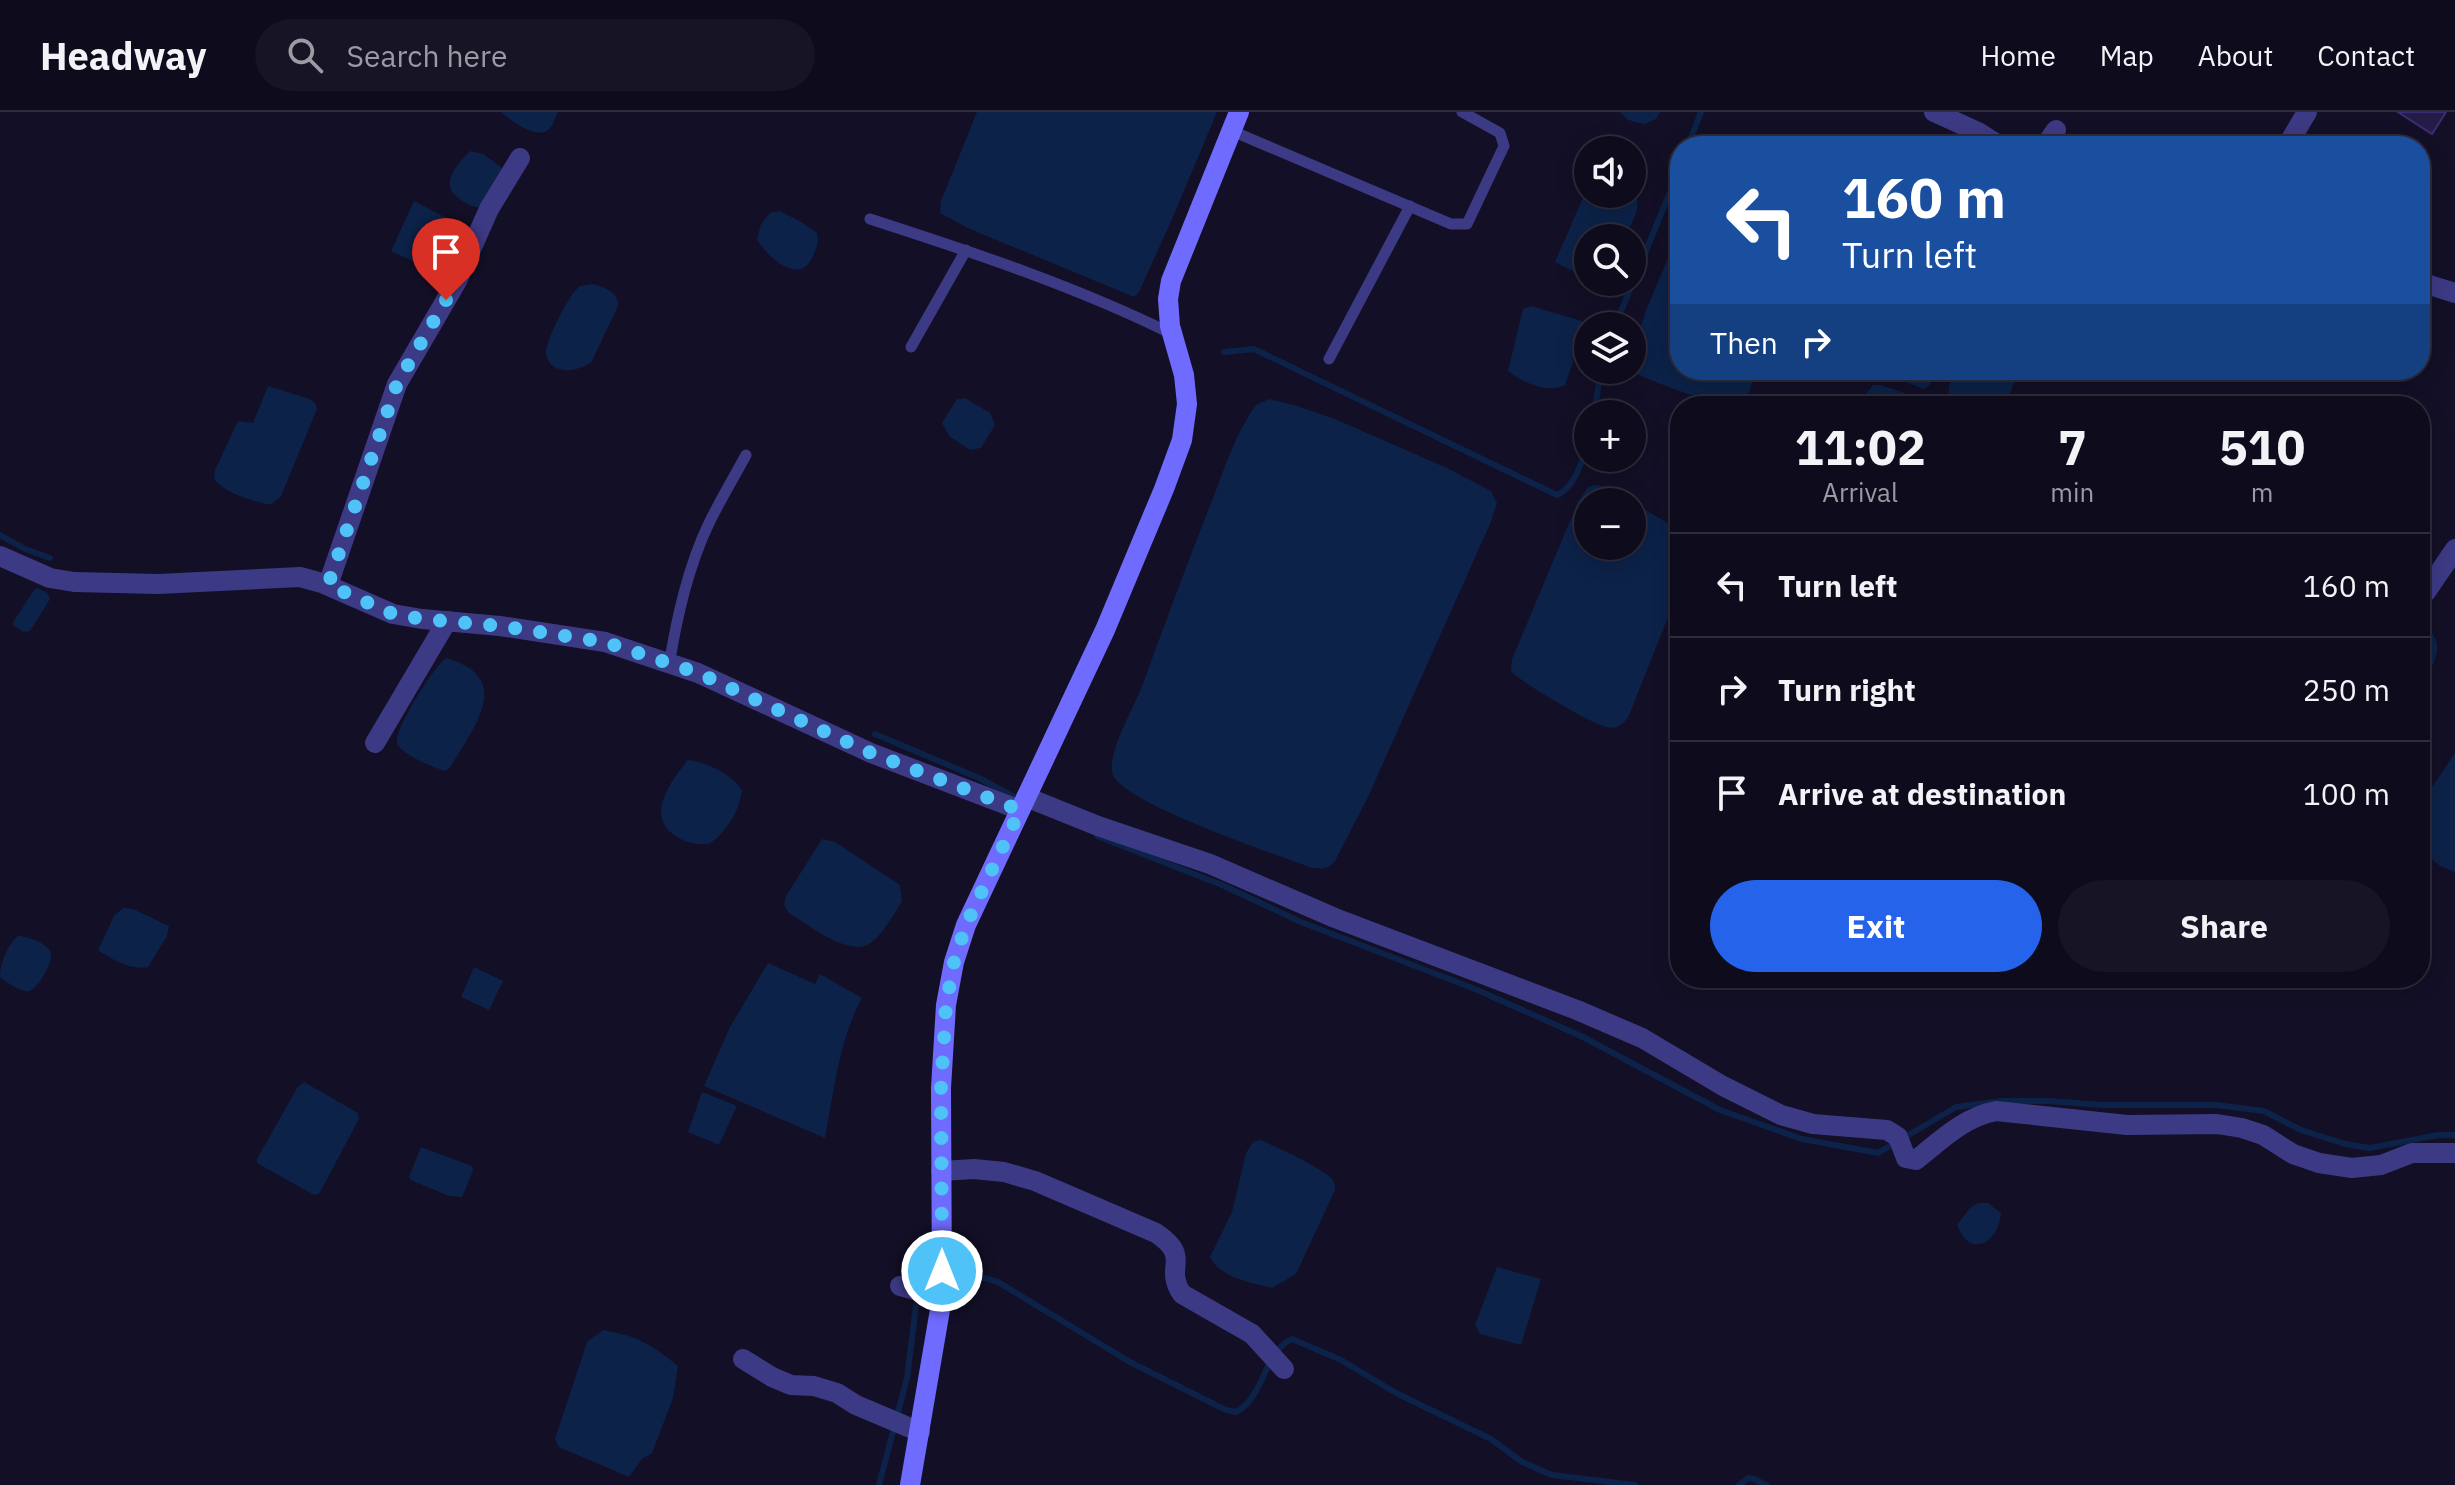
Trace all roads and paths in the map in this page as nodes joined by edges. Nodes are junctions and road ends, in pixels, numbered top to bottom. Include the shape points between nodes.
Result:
1 (1462, 112) edge
2 (1934, 112) edge
3 (2307, 112) edge
4 (1236, 121) edge
5 (1984, 136) edge
6 (2293, 136) edge
7 (520, 158) dead end
8 (1410, 206) junction
9 (870, 219) dead end
10 (966, 250) junction
11 (2430, 285) edge
12 (2455, 293) edge
13 (1173, 334) junction
14 (911, 347) dead end
15 (1329, 359) dead end
16 (746, 455) dead end
17 (2455, 549) edge
18 (0, 556) edge
19 (328, 585) junction
20 (2430, 586) edge
21 (447, 621) junction
22 (669, 665) junction
23 (375, 743) dead end
24 (1023, 804) junction
25 (2455, 1153) edge
26 (941, 1171) junction
27 (743, 1359) dead end
28 (1284, 1369) dead end
29 (913, 1430) junction
30 (910, 1485) edge

1 - 8 lane via 1500,133 1504,146 1467,224 1451,224
2 - 5 street
3 - 6 street
4 - 8 lane
4 - 13 main road via 1171,281
7 - 19 street via 397,384
8 - 15 lane
9 - 10 lane
10 - 13 lane
10 - 14 lane
11 - 12 street
13 - 24 main road via 1187,404 1182,440 1105,630
16 - 22 lane via 709,523 684,594
17 - 20 street
18 - 19 street via 50,578 74,582 300,577
19 - 21 street via 393,614
21 - 22 street via 605,642
21 - 23 street
22 - 24 street via 698,673 871,753
24 - 25 street via 1224,870 1577,1010 1642,1038 1781,1115 1813,1124 1887,1130 1898,1137 1906,1158 1916,1160 1952,1130 1996,1111 2104,1123 2242,1128 2293,1154 2352,1168 2381,1165 2412,1153
24 - 26 main road via 954,962 946,1005
26 - 28 street via 1004,1172 1156,1233 1176,1250 1175,1284 1182,1294 1252,1334
26 - 29 main road via 942,1252 925,1292
27 - 29 street via 791,1385 837,1393
29 - 30 main road

